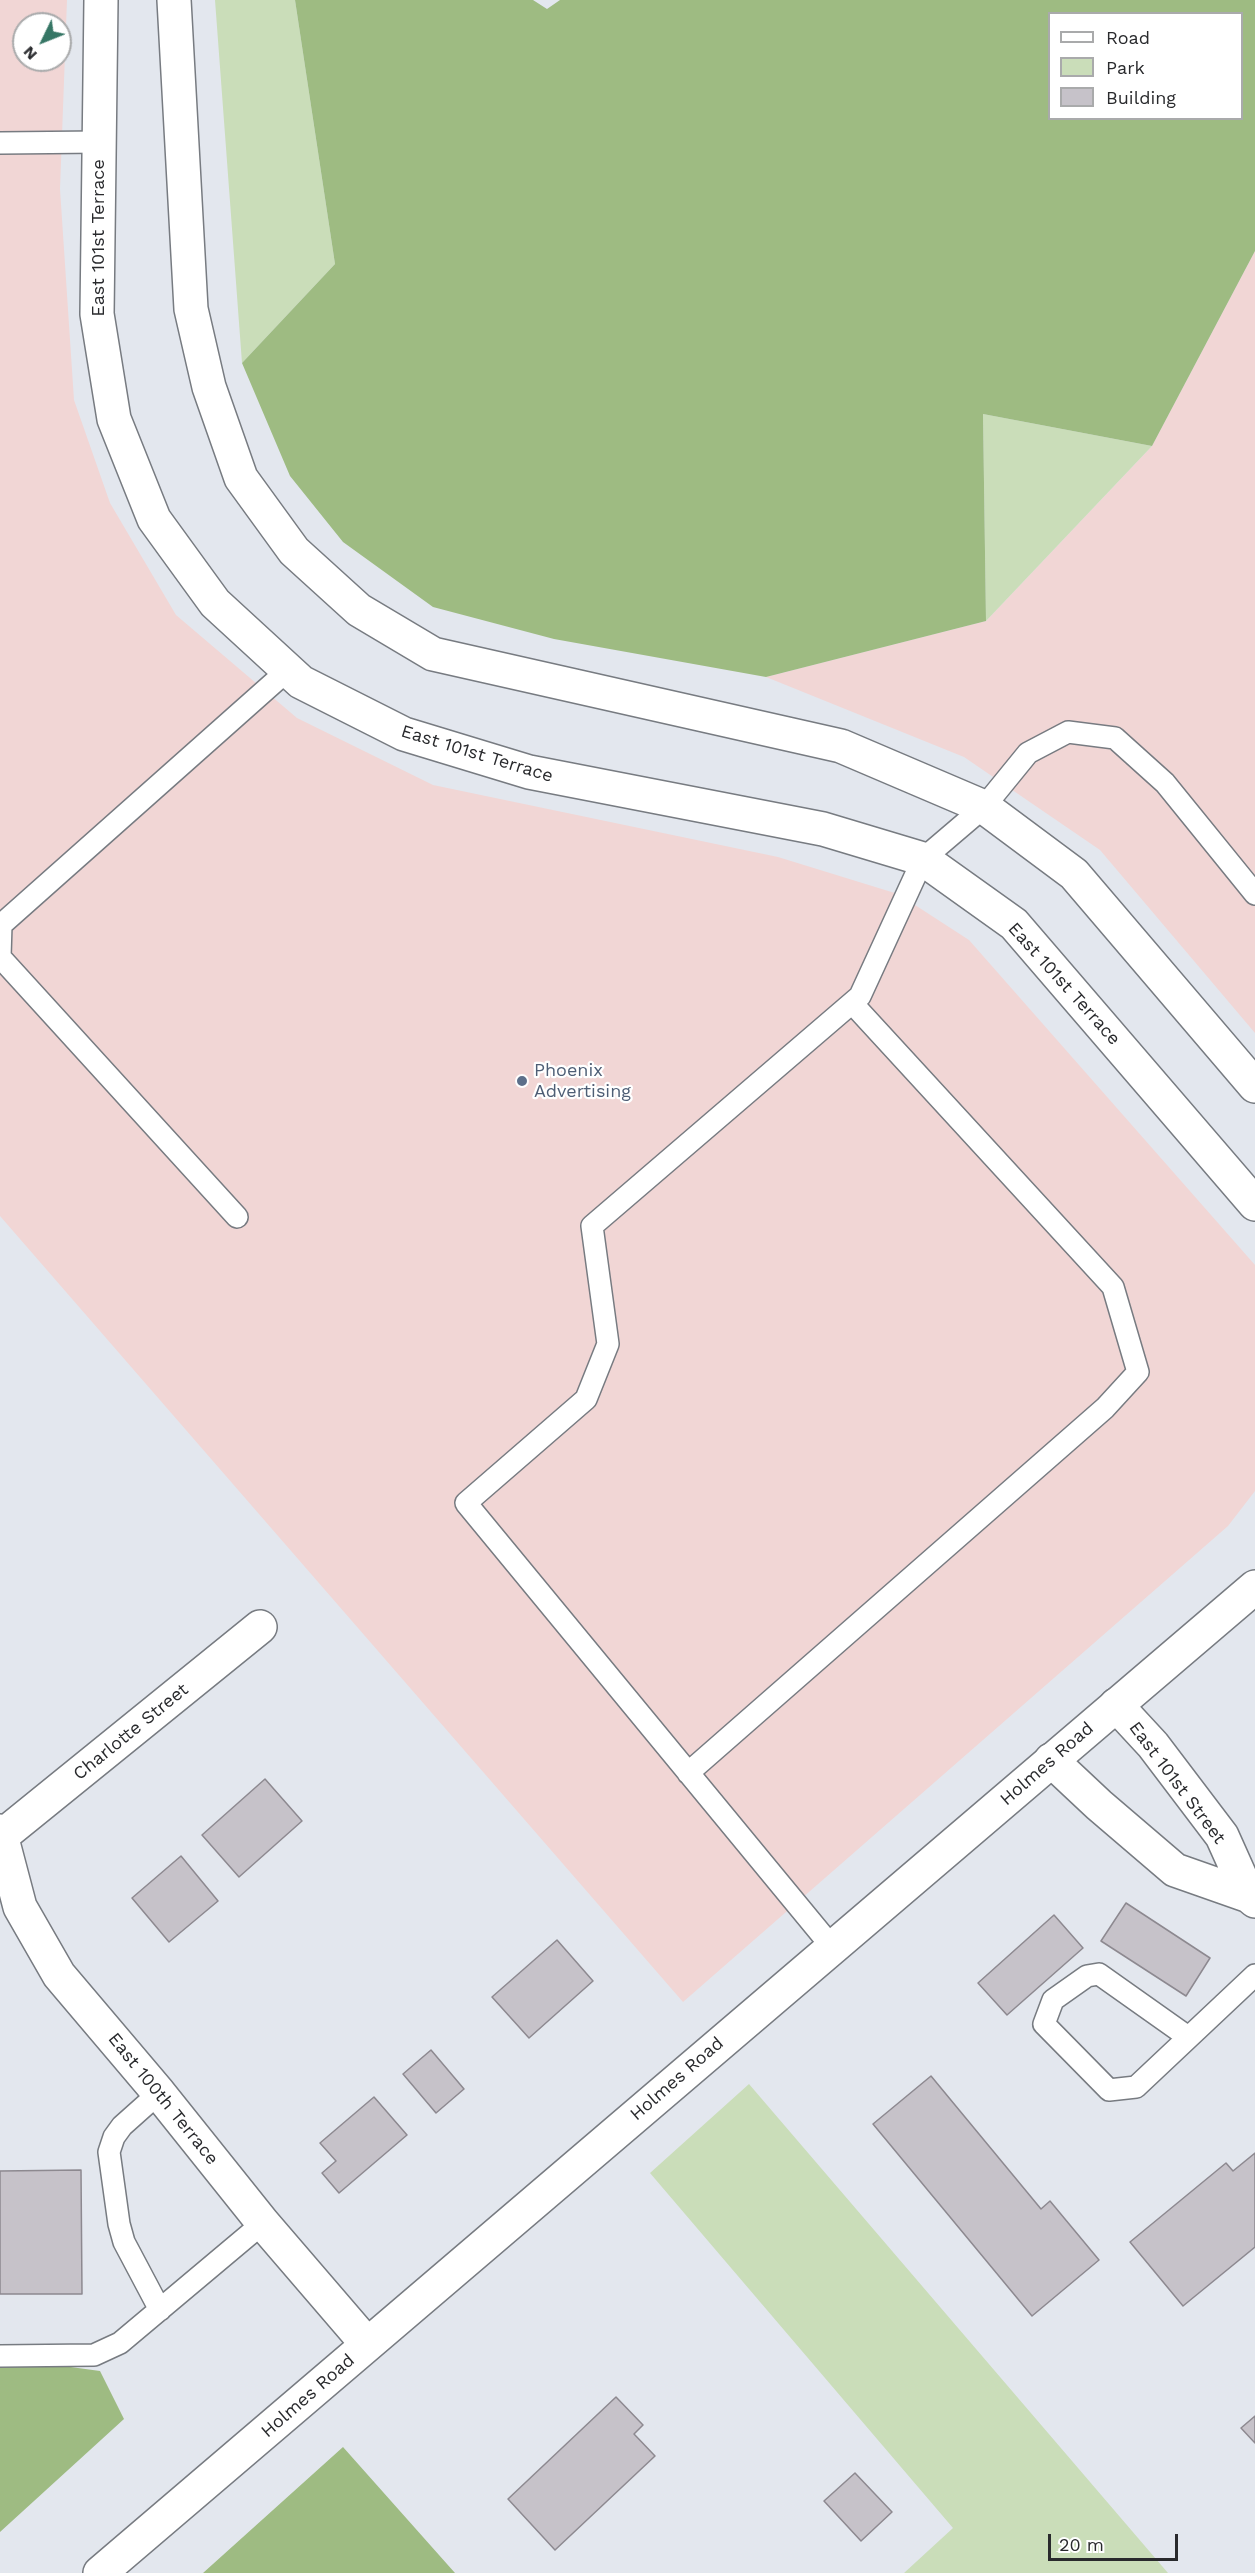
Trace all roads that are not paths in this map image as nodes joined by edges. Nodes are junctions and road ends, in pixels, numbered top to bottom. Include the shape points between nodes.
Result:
1 (101, 0) edge
2 (174, 0) edge
3 (100, 142) junction
4 (0, 143) edge
5 (288, 670) junction
6 (984, 807) junction
7 (923, 859) junction
8 (1255, 894) edge
9 (852, 1003) junction
10 (1255, 1086) edge
11 (1255, 1204) edge
12 (237, 1217) dead end
13 (1255, 1587) edge
14 (260, 1627) dead end
15 (1116, 1705) junction
16 (1052, 1760) junction
17 (688, 1773) junction
18 (1, 1834) edge
19 (1252, 1899) edge
20 (832, 1947) junction
21 (1255, 1975) edge
22 (1188, 2037) junction
23 (159, 2093) junction
24 (262, 2223) junction
25 (160, 2310) junction
26 (367, 2344) junction
27 (0, 2356) edge
28 (100, 2573) edge

1 - 3 street, East 101st Terrace
2 - 6 street via 191,309 209,387 241,478 294,551 359,610 433,654 841,746
3 - 4 lane
3 - 5 street, East 101st Terrace via 97,314 114,419 154,519 215,603
5 - 7 street, East 101st Terrace via 302,682 404,734 530,772 823,829
5 - 12 lane via 1,925 0,957
6 - 7 lane
6 - 8 lane via 1028,753 1068,732 1115,738 1165,783
6 - 10 street via 1074,874
7 - 9 lane via 860,996
7 - 11 street, East 101st Terrace via 1014,924
9 - 17 lane via 592,1226 608,1344 586,1399 466,1503
9 - 17 lane via 1113,1287 1138,1372 1106,1408
13 - 15 street, Holmes Road
14 - 18 street, Charlotte Street
15 - 16 street, Holmes Road
15 - 19 street, East 101st Street via 1153,1745 1222,1836
16 - 19 street, East 101st Street via 1174,1870
16 - 20 street, Holmes Road
17 - 20 lane
18 - 23 street, East 100th Terrace via 20,1907 59,1975
20 - 26 street, Holmes Road
21 - 22 lane
22 - 22 lane via 1136,2087 1109,2090 1044,2024 1053,2000 1087,1976 1100,1974
23 - 24 street, East 100th Terrace
23 - 25 lane via 122,2126 109,2152 124,2242
24 - 25 lane
24 - 26 street, East 100th Terrace
25 - 27 lane via 120,2343 94,2355
26 - 28 street, Holmes Road

